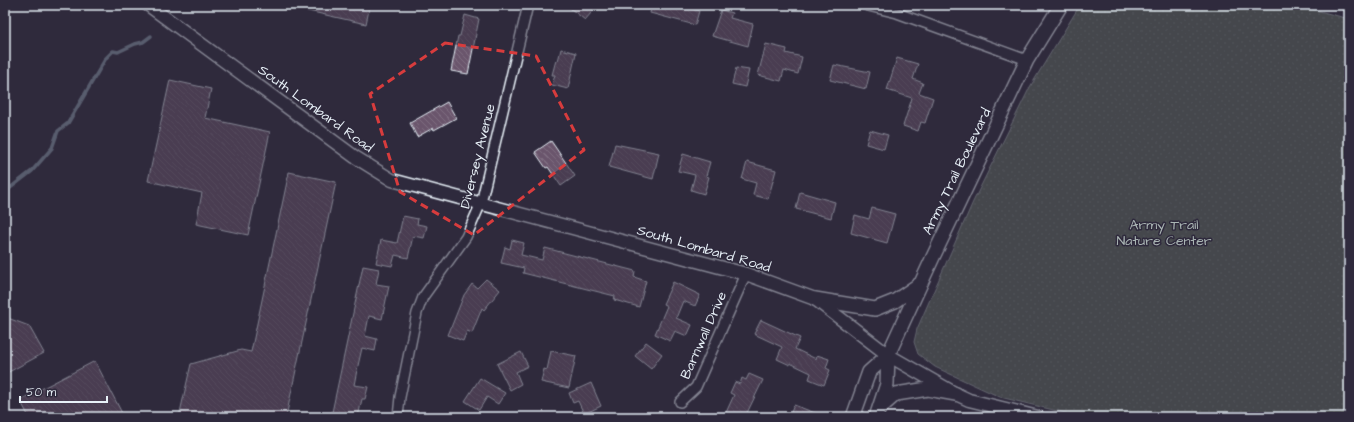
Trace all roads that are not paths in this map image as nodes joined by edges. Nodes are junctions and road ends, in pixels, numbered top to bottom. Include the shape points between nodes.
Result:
1 (148, 5) edge
2 (528, 5) edge
3 (864, 5) edge
4 (1061, 5) edge
5 (1027, 60) junction
6 (481, 203) junction
7 (746, 274) junction
8 (921, 283) junction
9 (816, 299) junction
10 (888, 355) junction
11 (956, 394) junction
12 (680, 402) dead end
13 (877, 414) edge
14 (398, 417) edge
15 (853, 417) edge
16 (1038, 417) edge

1 - 6 street, South Lombard Road via 355,157 392,180
2 - 6 street, Diversey Avenue
3 - 5 street via 897,13
4 - 5 main road, Army Trail Boulevard
5 - 8 main road, Army Trail Boulevard
6 - 7 street, South Lombard Road
6 - 14 street, Diversey Avenue via 466,237 423,298 400,397
7 - 9 street, South Lombard Road
7 - 12 street, Barnwall Drive via 696,387
8 - 9 main road via 895,301 875,308
8 - 10 main road, Army Trail Boulevard
9 - 10 street, South Lombard Road
10 - 11 street, South Lombard Road
10 - 13 main road via 887,384
10 - 15 main road via 869,372
11 - 13 main road via 928,389 896,394
11 - 16 street, South Lombard Road via 969,400

